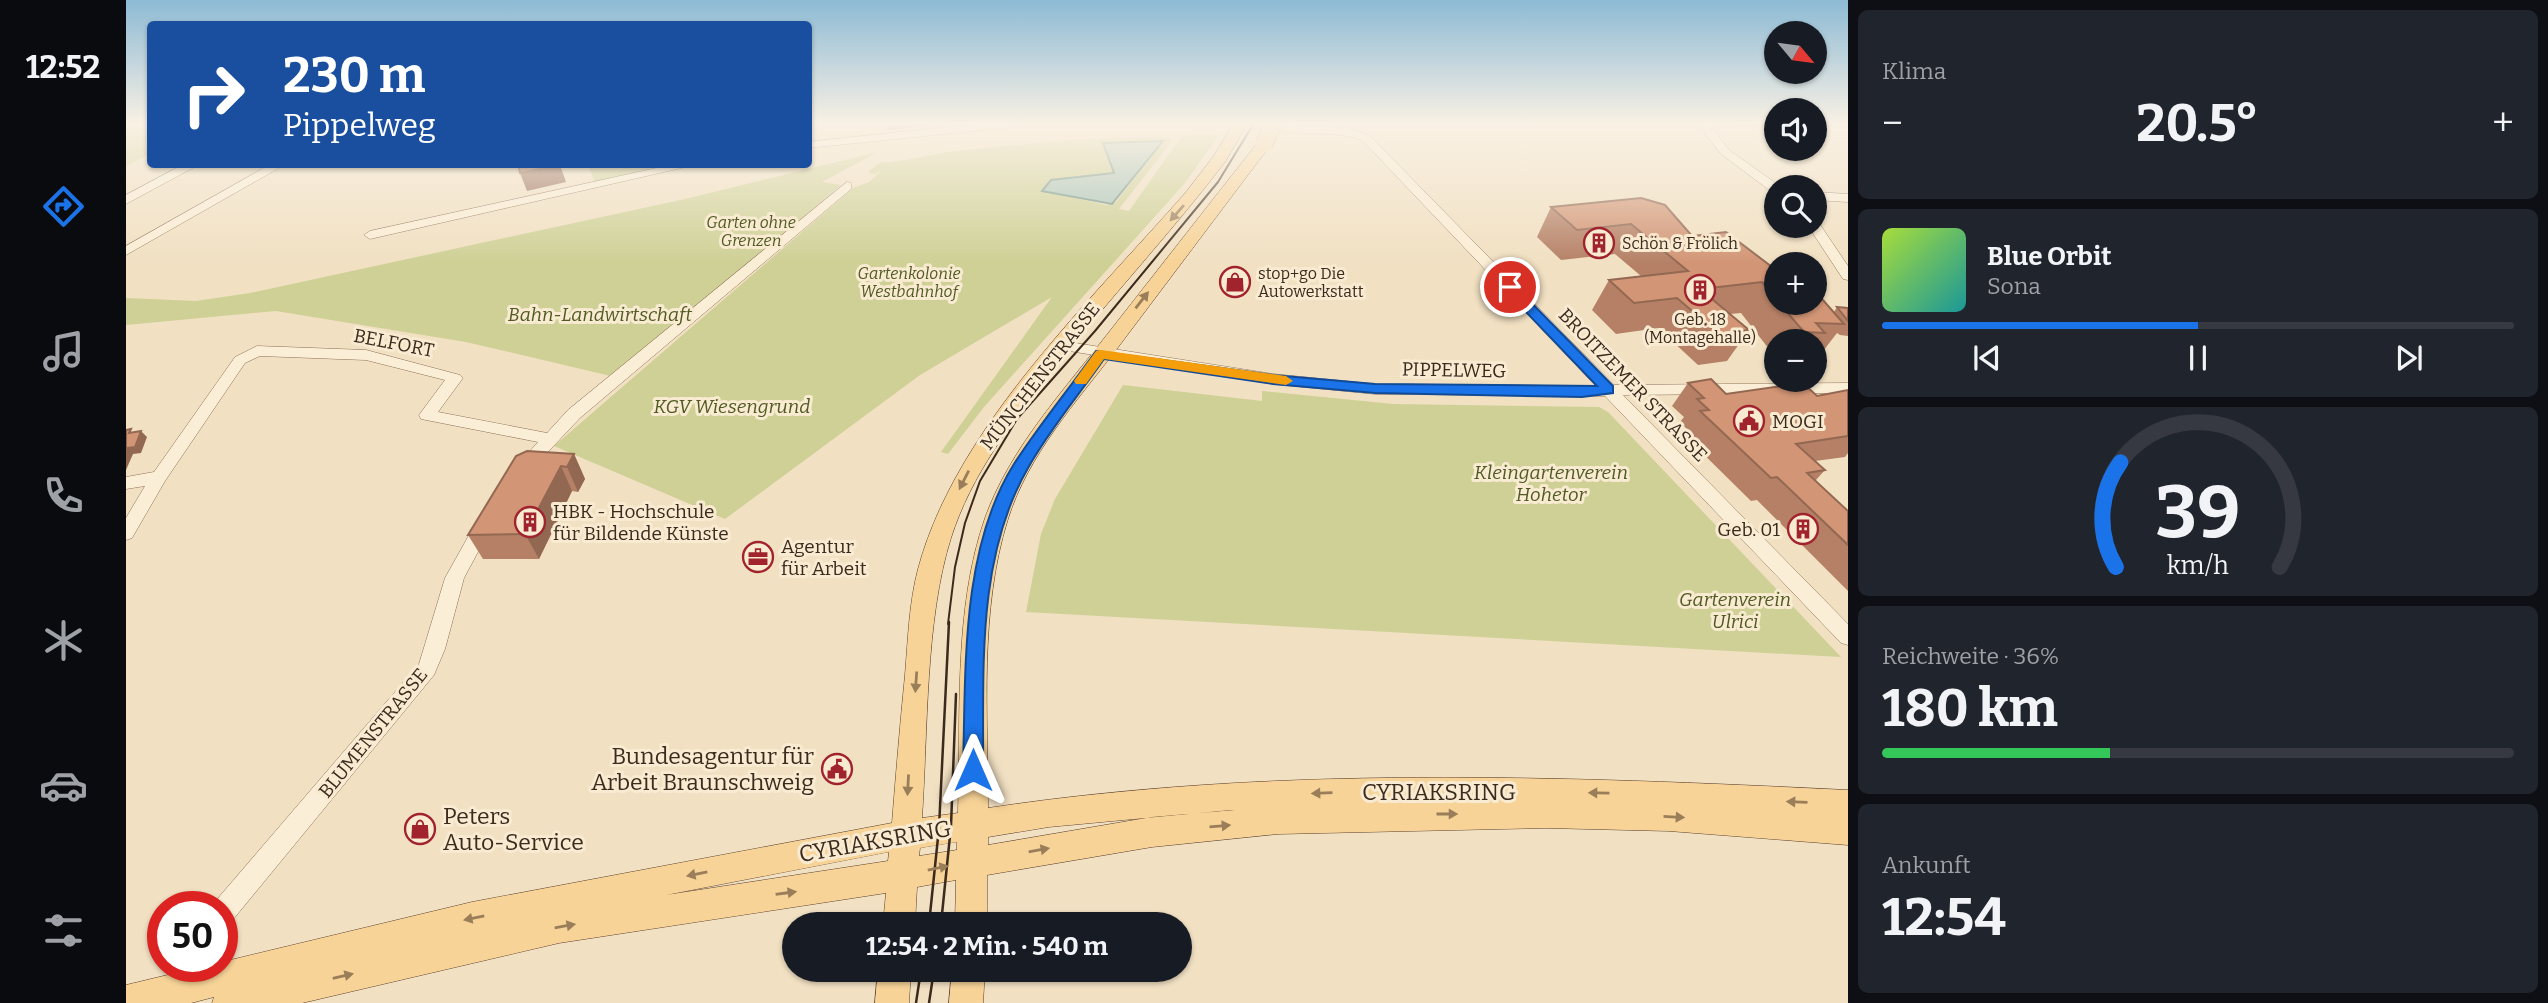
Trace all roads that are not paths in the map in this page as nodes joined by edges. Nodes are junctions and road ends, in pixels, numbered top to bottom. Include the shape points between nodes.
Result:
1 (183, 170) edge
2 (270, 170) edge
3 (667, 170) edge
4 (1210, 170) edge
5 (1244, 170) edge
6 (1397, 170) edge
7 (847, 186) dead end
8 (1827, 197) edge
9 (1848, 198) edge
10 (126, 200) edge
11 (370, 235) dead end
12 (1822, 238) edge
13 (126, 251) edge
14 (1848, 276) edge
15 (1062, 346) junction
16 (1101, 354) junction
17 (1848, 388) edge
18 (1608, 390) junction
19 (549, 439) junction
20 (159, 477) junction
21 (126, 483) edge
22 (510, 485) edge
23 (495, 508) edge
24 (126, 533) edge
25 (1848, 637) edge
26 (1848, 804) edge
27 (973, 824) junction
28 (1848, 830) edge
29 (906, 834) junction
30 (972, 862) junction
31 (904, 875) junction
32 (238, 894) edge
33 (900, 912) edge
34 (971, 912) edge
35 (238, 967) edge
36 (175, 982) edge
37 (894, 982) edge
38 (968, 982) edge
39 (296, 994) edge
40 (126, 1002) edge
41 (229, 1003) edge
42 (892, 1003) edge
43 (965, 1003) edge

1 - 10 street
2 - 13 street
3 - 11 street
4 -> 15 main road, MÜNCHENSTRASSE
16 -> 5 main road, MÜNCHENSTRASSE, bridge
6 - 18 street, BROITZEMER STRASSE
7 - 19 street
8 - 9 street
12 - 14 street
15 - 16 street, PIPPELWEG
15 -> 29 main road, MÜNCHENSTRASSE via 984,444 951,507 936,549 920,627
16 - 18 street, PIPPELWEG via 1375,389
16 - 27 main road, MÜNCHENSTRASSE via 1020,467 990,539 976,631
17 - 18 street, PIPPELWEG
18 - 25 street, BROITZEMER STRASSE
19 - 20 street, BELFORT via 427,415 455,378 366,355 257,351 240,360
19 - 22 street
20 - 21 street
20 - 24 street
23 - 32 street, BLUMENSTRASSE via 465,553 427,669
26 -> 27 main road, CYRIAKSRING via 1416,790 1231,796
27 - 29 main road, CYRIAKSRING
27 - 30 main road
30 -> 28 main road, CYRIAKSRING via 1152,832 1387,816 1669,817
29 - 31 main road
29 -> 35 main road, CYRIAKSRING
31 -> 30 main road, CYRIAKSRING
30 - 34 main road
31 - 33 main road
39 -> 31 main road, CYRIAKSRING via 559,927
36 - 40 main road, CYRIAKSRING
37 - 42 main road
38 - 43 main road
39 - 41 main road, CYRIAKSRING

